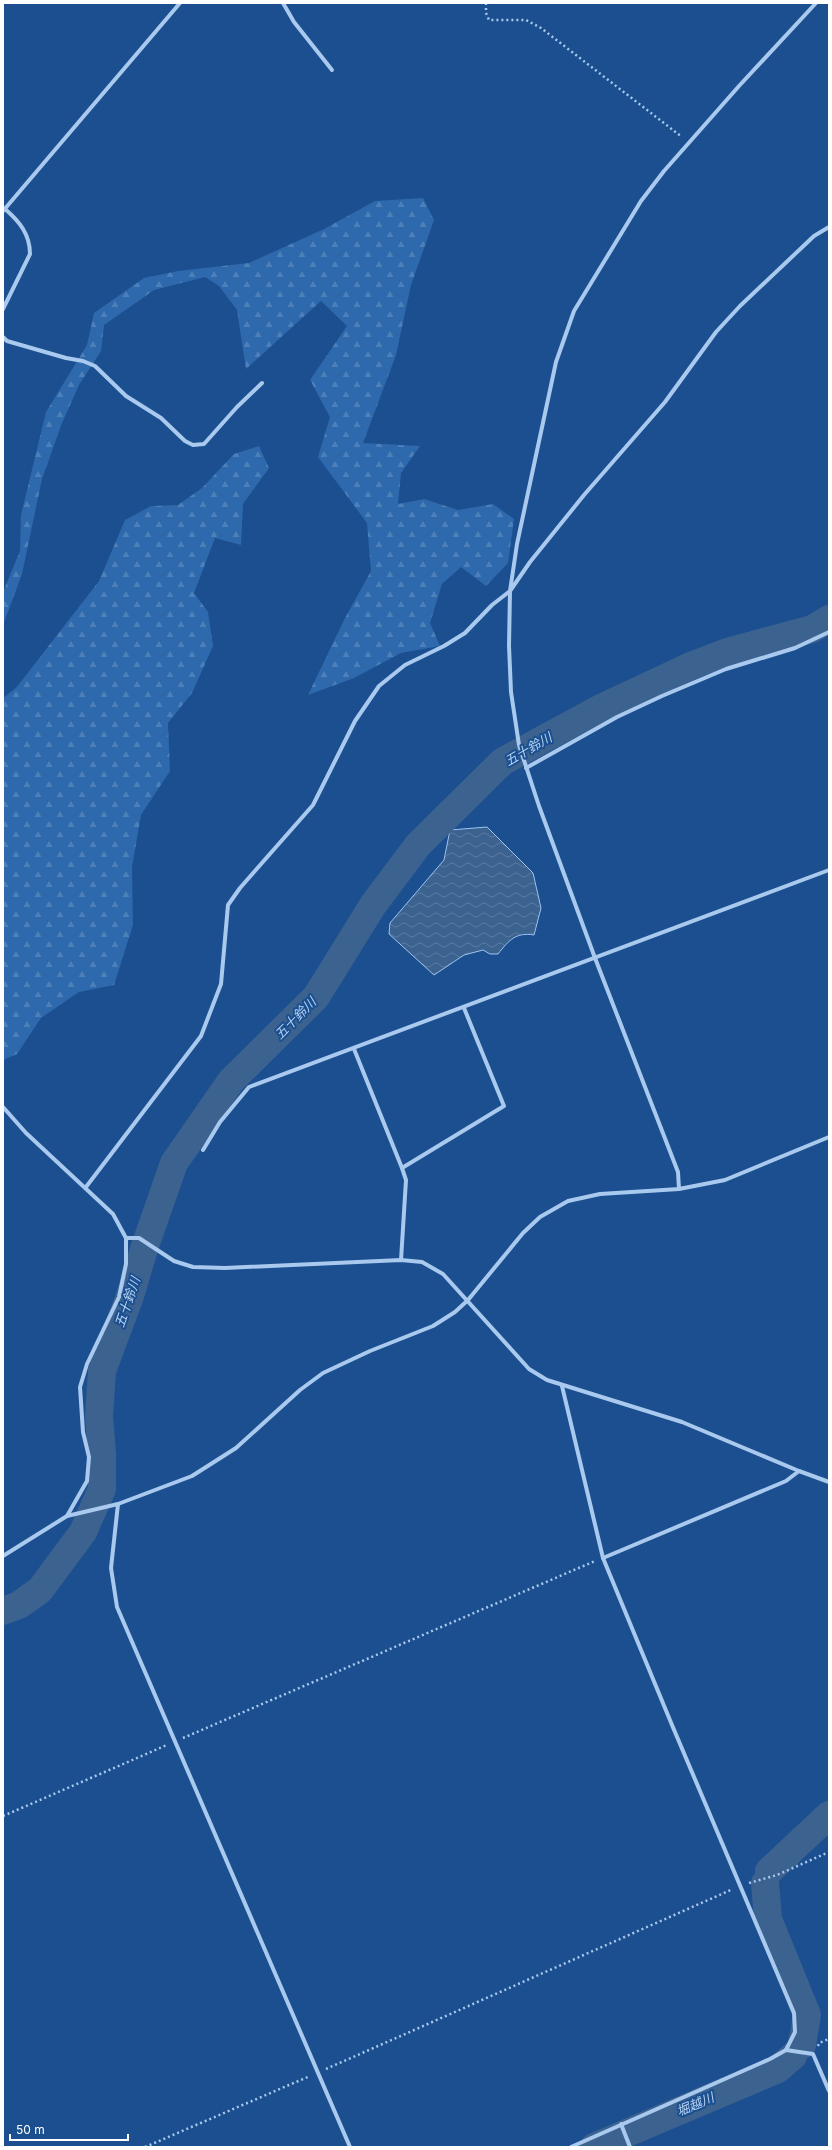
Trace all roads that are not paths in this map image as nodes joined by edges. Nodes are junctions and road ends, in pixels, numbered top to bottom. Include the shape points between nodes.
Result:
1 (180, 3) edge
2 (283, 3) edge
3 (816, 3) edge
4 (332, 70) dead end
5 (4, 210) edge
6 (829, 227) edge
7 (3, 309) edge
8 (3, 337) edge
9 (262, 383) dead end
10 (510, 591) junction
11 (829, 632) edge
12 (526, 768) junction
13 (829, 870) edge
14 (595, 958) junction
15 (464, 1008) junction
16 (354, 1048) junction
17 (3, 1107) edge
18 (829, 1137) edge
19 (203, 1150) dead end
20 (402, 1168) junction
21 (86, 1188) junction
22 (679, 1189) junction
23 (126, 1238) junction
24 (401, 1260) junction
25 (468, 1300) junction
26 (562, 1386) junction
27 (799, 1471) junction
28 (829, 1482) edge
29 (118, 1504) junction
30 (67, 1516) junction
31 (3, 1556) edge
32 (603, 1558) junction
33 (786, 2050) junction
34 (829, 2091) edge
35 (621, 2124) junction
36 (350, 2147) edge
37 (571, 2147) edge
38 (630, 2147) edge

1 - 5 street
2 - 4 street via 294,22
3 - 10 street via 664,171 642,201 574,311 556,362 517,544
5 - 7 street via 17,219 24,230 30,254
6 - 10 street via 814,236 716,332 664,402 584,495
8 - 9 street via 44,353 83,360 95,366 126,396 160,418 193,445 204,444
10 - 12 street via 511,692 518,745
10 - 21 street via 492,604 465,633 405,664 379,686 355,721 313,805 240,888 228,906 221,984 201,1036
11 - 12 street via 795,648 726,669 662,696 610,720
12 - 14 street
13 - 14 street
14 - 15 street
14 - 22 street via 678,1172
15 - 16 street
15 - 20 street via 504,1106
16 - 19 street via 249,1087 220,1122
16 - 20 street
17 - 21 street via 26,1133
18 - 22 street via 725,1180
20 - 24 street via 406,1180
21 - 23 street via 113,1214
22 - 25 street via 600,1194 568,1201 540,1217 523,1233
23 - 24 street via 139,1238 174,1261 193,1266 225,1268
23 - 30 street via 126,1264 118,1297 87,1364 80,1387 82,1425 89,1457 87,1481
24 - 25 street via 422,1262 443,1274
25 - 26 street via 529,1368 546,1380
25 - 29 street via 433,1326 370,1351 323,1374 300,1390 236,1448 192,1476
26 - 27 street via 682,1422
26 - 32 street
27 - 28 street
27 - 32 street via 786,1481
29 - 30 street
29 - 36 street via 111,1568 117,1607
30 - 31 street
32 - 33 street via 794,2013 795,2032
33 - 34 street via 814,2054
33 - 35 street
35 - 37 street
35 - 38 street

